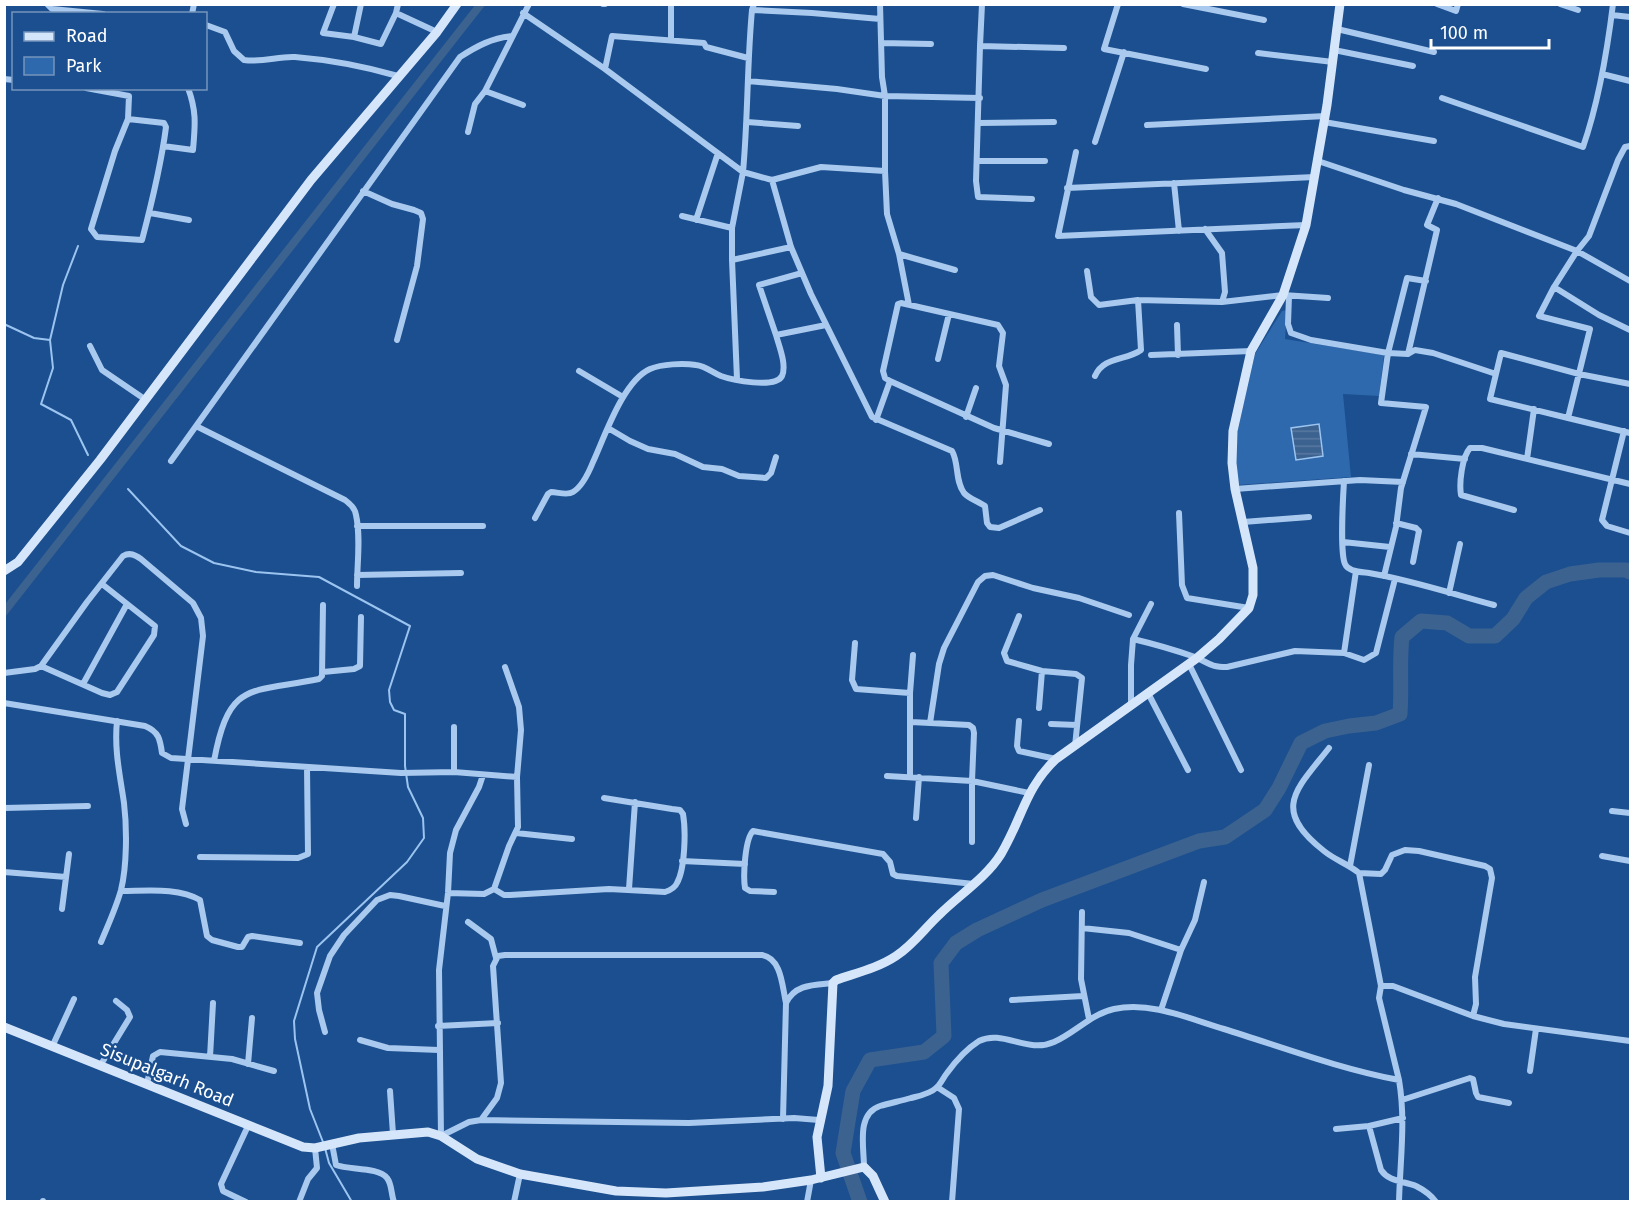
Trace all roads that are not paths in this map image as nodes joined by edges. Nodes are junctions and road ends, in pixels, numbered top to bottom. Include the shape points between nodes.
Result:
1 (47, 4) edge
2 (334, 4) edge
3 (361, 4) edge
4 (398, 4) edge
5 (457, 4) edge
6 (529, 4) edge
7 (671, 4) edge
8 (880, 4) edge
9 (982, 4) edge
10 (1118, 4) edge
11 (1183, 4) edge
12 (1340, 4) edge
13 (1437, 4) edge
14 (1458, 4) edge
15 (1560, 4) edge
16 (1614, 4) edge
17 (753, 8) edge
18 (1578, 10) dead end
19 (83, 12) edge
20 (396, 13) junction
21 (523, 13) junction
22 (1612, 15) junction
23 (1630, 17) edge
24 (880, 19) junction
25 (1264, 20) dead end
26 (207, 25) edge
27 (1337, 29) junction
28 (437, 32) junction
29 (512, 36) junction
30 (354, 38) junction
31 (670, 40) junction
32 (881, 43) junction
33 (931, 44) dead end
34 (980, 46) junction
35 (1064, 48) dead end
36 (1334, 50) junction
37 (1124, 52) junction
38 (1434, 52) dead end
39 (1258, 53) dead end
40 (748, 58) junction
41 (1333, 62) junction
42 (1413, 66) dead end
43 (605, 69) junction
44 (1206, 69) dead end
45 (1602, 74) junction
46 (398, 76) junction
47 (748, 81) junction
48 (1630, 81) edge
49 (97, 90) edge
50 (189, 90) edge
51 (485, 91) junction
52 (885, 96) junction
53 (980, 98) junction
54 (1442, 98) dead end
55 (523, 105) dead end
56 (128, 119) junction
57 (1325, 119) junction
58 (747, 122) junction
59 (1054, 122) dead end
60 (979, 123) junction
61 (1147, 125) dead end
62 (798, 126) dead end
63 (468, 132) dead end
64 (1434, 141) dead end
65 (1095, 142) dead end
66 (164, 146) junction
67 (1630, 146) edge
68 (1076, 152) dead end
69 (718, 153) junction
70 (1318, 160) junction
71 (977, 161) junction
72 (1045, 161) dead end
73 (885, 171) junction
74 (743, 172) junction
75 (1315, 177) junction
76 (772, 180) junction
77 (1174, 183) junction
78 (1067, 188) junction
79 (363, 191) junction
80 (1438, 198) junction
81 (1032, 199) dead end
82 (150, 213) junction
83 (682, 216) dead end
84 (189, 220) dead end
85 (696, 220) junction
86 (1306, 225) junction
87 (732, 228) junction
88 (1204, 229) junction
89 (1179, 231) junction
90 (791, 247) junction
91 (1577, 251) junction
92 (899, 254) junction
93 (732, 260) junction
94 (955, 270) dead end
95 (1086, 271) dead end
96 (802, 273) junction
97 (1426, 281) junction
98 (1630, 281) edge
99 (1554, 287) junction
100 (1286, 296) junction
101 (1328, 298) dead end
102 (1138, 300) junction
103 (1222, 302) junction
104 (909, 304) junction
105 (949, 314) junction
106 (826, 325) junction
107 (1177, 325) dead end
108 (1630, 330) edge
109 (776, 336) junction
110 (397, 340) dead end
111 (90, 346) dead end
112 (1251, 351) junction
113 (1388, 353) junction
114 (1408, 354) junction
115 (1151, 355) dead end
116 (1178, 355) junction
117 (938, 359) dead end
118 (579, 371) dead end
119 (1496, 374) junction
120 (1580, 374) junction
121 (1095, 376) dead end
122 (737, 379) junction
123 (890, 381) junction
124 (1630, 384) edge
125 (976, 388) dead end
126 (623, 398) junction
127 (146, 400) junction
128 (1534, 410) junction
129 (966, 417) junction
130 (1568, 418) junction
131 (876, 420) junction
132 (196, 426) junction
133 (608, 428) junction
134 (1004, 431) junction
135 (1627, 432) edge
136 (1049, 444) dead end
137 (1411, 454) junction
138 (776, 457) dead end
139 (1465, 459) junction
140 (1527, 459) junction
141 (171, 461) dead end
142 (1000, 462) dead end
143 (1612, 480) junction
144 (1344, 481) junction
145 (1403, 482) junction
146 (1630, 484) edge
147 (1234, 489) junction
148 (1040, 510) dead end
149 (1514, 510) dead end
150 (1179, 513) dead end
151 (1309, 517) dead end
152 (535, 518) dead end
153 (1243, 522) junction
154 (1396, 523) junction
155 (357, 526) junction
156 (483, 526) dead end
157 (1630, 533) edge
158 (1343, 542) junction
159 (1460, 544) dead end
160 (1390, 546) junction
161 (1413, 561) dead end
162 (4, 571) edge
163 (1356, 571) junction
164 (461, 573) dead end
165 (357, 575) junction
166 (1384, 576) junction
167 (1395, 579) junction
168 (102, 584) junction
169 (357, 586) dead end
170 (1449, 593) junction
171 (127, 604) junction
172 (1151, 604) dead end
173 (323, 605) dead end
174 (1494, 605) dead end
175 (1249, 608) junction
176 (1128, 615) dead end
177 (361, 616) dead end
178 (1019, 616) dead end
179 (1133, 639) junction
180 (855, 643) dead end
181 (1344, 653) junction
182 (913, 655) dead end
183 (1193, 661) junction
184 (41, 666) junction
185 (504, 667) dead end
186 (1042, 671) junction
187 (323, 672) junction
188 (4, 674) edge
189 (83, 684) junction
190 (910, 693) junction
191 (1148, 693) junction
192 (4, 703) edge
193 (1131, 705) junction
194 (1039, 708) dead end
195 (117, 721) junction
196 (1019, 721) dead end
197 (911, 722) junction
198 (930, 723) junction
199 (1051, 724) dead end
200 (1077, 725) junction
201 (454, 727) dead end
202 (1075, 747) junction
203 (1329, 748) dead end
204 (189, 759) junction
205 (1056, 759) junction
206 (213, 761) junction
207 (1369, 765) dead end
208 (307, 767) junction
209 (1188, 770) dead end
210 (1241, 770) dead end
211 (454, 772) junction
212 (483, 775) junction
213 (887, 776) dead end
214 (517, 777) junction
215 (910, 777) junction
216 (919, 777) junction
217 (972, 781) junction
218 (1029, 793) junction
219 (604, 798) dead end
220 (635, 802) junction
221 (88, 806) dead end
222 (4, 808) edge
223 (1612, 811) dead end
224 (1630, 813) edge
225 (916, 818) dead end
226 (186, 824) dead end
227 (516, 833) junction
228 (572, 838) dead end
229 (972, 842) dead end
230 (69, 854) dead end
231 (1602, 856) dead end
232 (200, 857) dead end
233 (682, 861) junction
234 (1630, 861) edge
235 (746, 864) junction
236 (1350, 866) junction
237 (4, 872) edge
238 (1359, 873) junction
239 (66, 877) junction
240 (1204, 882) dead end
241 (974, 884) junction
242 (494, 889) junction
243 (629, 889) junction
244 (121, 891) junction
245 (774, 892) dead end
246 (448, 893) junction
247 (445, 906) junction
248 (62, 909) dead end
249 (1082, 912) dead end
250 (468, 922) dead end
251 (1082, 928) junction
252 (101, 942) dead end
253 (300, 943) dead end
254 (1181, 950) junction
255 (496, 958) junction
256 (833, 983) junction
257 (1381, 987) junction
258 (1083, 996) junction
259 (74, 999) dead end
260 (1012, 1000) dead end
261 (116, 1001) dead end
262 (213, 1003) dead end
263 (786, 1003) junction
264 (1161, 1010) junction
265 (1473, 1016) junction
266 (252, 1018) dead end
267 (1089, 1019) junction
268 (498, 1023) junction
269 (438, 1026) junction
270 (4, 1028) edge
271 (1536, 1029) junction
272 (325, 1032) dead end
273 (360, 1040) dead end
274 (1630, 1041) edge
275 (52, 1047) junction
276 (439, 1050) junction
277 (210, 1057) junction
278 (248, 1064) junction
279 (100, 1066) junction
280 (274, 1071) dead end
281 (1530, 1071) dead end
282 (1399, 1080) junction
283 (147, 1084) junction
284 (937, 1088) junction
285 (390, 1091) dead end
286 (1402, 1100) junction
287 (1509, 1103) dead end
288 (1403, 1118) junction
289 (783, 1119) junction
290 (481, 1120) junction
291 (819, 1120) junction
292 (248, 1126) junction
293 (1369, 1126) junction
294 (1336, 1129) dead end
295 (393, 1134) junction
296 (441, 1136) junction
297 (324, 1146) junction
298 (862, 1166) junction
299 (520, 1174) junction
300 (821, 1178) junction
301 (811, 1180) junction
302 (1400, 1181) junction
303 (665, 1197) edge
304 (246, 1202) edge
305 (299, 1202) edge
306 (394, 1202) edge
307 (514, 1202) edge
308 (807, 1202) edge
309 (885, 1202) edge
310 (952, 1202) edge
311 (1399, 1202) edge
312 (1436, 1202) edge

1 - 19 street via 52,9
2 - 30 street via 323,33
3 - 30 street
4 - 20 street
5 - 28 street
6 - 21 street
7 - 31 street
8 - 24 street
9 - 34 street
10 - 37 street via 1104,49
11 - 25 street
12 - 27 street
13 - 14 street via 1456,11
15 - 18 street
16 - 22 street
17 - 24 street
17 - 40 street
20 - 28 street
20 - 30 street via 381,44
21 - 29 street
21 - 43 street
22 - 23 street
22 - 45 street
24 - 32 street
26 - 46 street via 225,32 234,51 244,60 294,57 351,63
27 - 36 street
27 - 38 street
28 - 46 street
29 - 51 street
29 - 79 street via 497,37 460,57
31 - 40 street via 704,43 706,47
31 - 43 street via 612,36
32 - 33 street
32 - 52 street
34 - 35 street
34 - 53 street
36 - 41 street
36 - 42 street
37 - 44 street
37 - 65 street
39 - 41 street
40 - 47 street
41 - 57 street
43 - 69 street
45 - 48 street
45 - 54 street via 1583,147
46 - 127 street via 310,180
47 - 52 street
47 - 58 street
49 - 56 street via 129,96
50 - 66 street via 196,120 192,150
51 - 55 street
51 - 63 street via 475,104
52 - 53 street
52 - 73 street
53 - 60 street
56 - 66 street via 164,123
56 - 82 street via 91,229 97,237 142,240
57 - 61 street
57 - 64 street
57 - 70 street
58 - 62 street
58 - 74 street
59 - 60 street
60 - 71 street
66 - 82 street
67 - 91 street via 1625,147 1618,160 1590,236
68 - 78 street
69 - 74 street
69 - 85 street
70 - 75 street
70 - 80 street
71 - 72 street
71 - 81 street via 978,197
73 - 76 street via 821,166
73 - 92 street via 887,214
74 - 76 street
74 - 87 street
75 - 77 street
75 - 86 street
76 - 90 street
77 - 78 street
77 - 89 street
78 - 89 street via 1058,236
79 - 110 street via 421,213 423,219 417,266
79 - 132 street
80 - 91 street
80 - 97 street via 1427,225 1437,230
82 - 84 street
83 - 85 street
85 - 87 street
86 - 88 street
86 - 100 street
87 - 93 street
88 - 89 street
88 - 103 street via 1222,253
90 - 93 street
90 - 96 street
91 - 98 street
91 - 99 street
92 - 94 street
92 - 104 street
93 - 122 street
95 - 102 street via 1094,302 1106,305
96 - 106 street
96 - 109 street via 759,285
97 - 113 street via 1407,278
97 - 114 street
99 - 108 street
99 - 120 street via 1539,316 1590,329
100 - 101 street
100 - 103 street
100 - 112 street
100 - 113 street via 1291,333
102 - 103 street
102 - 121 street via 1142,350 1115,358 1098,369
104 - 105 street
104 - 123 street via 896,306 883,371
105 - 117 street
105 - 134 street via 1002,329 999,360 1006,385
106 - 109 street
106 - 131 street
107 - 116 street
109 - 122 street via 782,376 770,383
111 - 127 street via 102,370
112 - 116 street
112 - 147 street via 1233,431
113 - 114 street
113 - 137 street via 1380,403 1426,407
114 - 119 street via 1415,350 1433,353
115 - 116 street
118 - 126 street
119 - 120 street via 1501,353
119 - 128 street via 1490,399
120 - 124 street
120 - 130 street
122 - 126 street via 697,365 655,368 639,377
123 - 129 street
123 - 131 street
125 - 129 street
126 - 133 street
127 - 162 street via 18,561
128 - 130 street
128 - 140 street
129 - 134 street
130 - 135 street
131 - 148 street via 952,451 961,487 984,507 990,527 999,528
132 - 141 street
132 - 155 street via 345,500 356,513
133 - 138 street via 648,449 739,476 766,478
133 - 152 street via 581,484 570,494 551,492
134 - 136 street
134 - 142 street
135 - 143 street
137 - 139 street
137 - 145 street
139 - 140 street via 1467,451 1475,447
139 - 149 street via 1461,495
140 - 143 street
143 - 146 street
143 - 157 street via 1602,520 1607,526
144 - 145 street
144 - 147 street
144 - 158 street
145 - 154 street
147 - 153 street
150 - 175 street via 1182,585 1187,598
151 - 153 street
153 - 175 street via 1253,568
154 - 160 street
154 - 161 street via 1419,531
155 - 156 street
155 - 165 street
158 - 160 street
158 - 163 street via 1346,567
159 - 170 street
160 - 166 street
163 - 166 street
163 - 181 street
164 - 165 street
165 - 169 street
166 - 167 street
167 - 170 street
167 - 181 street via 1376,653 1364,660
168 - 171 street
168 - 184 street
168 - 204 street via 123,556 133,554 197,609 203,636
170 - 174 street
171 - 189 street
171 - 189 street via 155,626 154,635 113,695
172 - 179 street
173 - 187 street
175 - 183 street
176 - 198 street via 1079,598 985,576 978,582 944,648
177 - 187 street via 360,666
178 - 186 street via 1005,658
179 - 183 street
179 - 193 street
180 - 190 street via 852,680 856,689
181 - 183 street via 1295,651 1227,667
182 - 190 street
183 - 191 street
183 - 210 street
184 - 188 street
184 - 189 street
185 - 214 street via 519,707
186 - 194 street
186 - 200 street via 1082,678
187 - 206 street via 319,679 252,691 238,699 221,726
190 - 197 street
191 - 193 street
191 - 209 street
192 - 195 street
193 - 202 street
195 - 204 street via 156,730 162,753
195 - 244 street via 116,756 126,830
196 - 205 street via 1019,752
197 - 198 street
197 - 215 street
198 - 217 street via 973,728
199 - 200 street
200 - 202 street
201 - 211 street
202 - 205 street
203 - 236 street via 1296,791 1292,808 1311,839
204 - 206 street
204 - 226 street via 182,809
205 - 218 street
206 - 208 street
207 - 236 street
208 - 211 street
208 - 232 street via 308,854 298,858
211 - 212 street
212 - 214 street
212 - 246 street via 456,831 450,853
213 - 215 street
214 - 227 street
215 - 216 street
216 - 217 street
216 - 225 street
217 - 218 street
217 - 229 street
218 - 241 street via 1000,855
219 - 220 street
220 - 233 street via 680,810
220 - 243 street
221 - 222 street
223 - 224 street
227 - 228 street
227 - 242 street
230 - 239 street
231 - 234 street
233 - 235 street
233 - 243 street via 677,884 670,890
235 - 241 street via 751,833 758,830 884,854 897,876
235 - 245 street via 747,890
236 - 238 street
237 - 239 street
238 - 257 street
238 - 265 street via 1380,874 1392,855 1405,850 1490,869 1492,878 1475,977
239 - 248 street
240 - 254 street via 1195,920
241 - 256 street via 896,957
242 - 243 street via 504,895
242 - 246 street via 484,894
244 - 252 street
244 - 253 street via 191,895 200,900 207,936 212,940 238,947 252,936
246 - 247 street
247 - 269 street
247 - 272 street via 390,895 377,900 330,956 317,993
249 - 251 street
250 - 255 street via 491,939
251 - 254 street via 1129,933
251 - 258 street
254 - 264 street
255 - 263 street via 762,955 777,966
255 - 268 street via 493,966
256 - 263 street via 797,989
256 - 291 street via 828,1086
257 - 265 street via 1393,986
257 - 282 street via 1378,998
258 - 260 street
258 - 267 street
259 - 275 street
261 - 279 street via 130,1017
262 - 277 street
263 - 289 street
264 - 267 street via 1112,1009
264 - 282 street
265 - 271 street
266 - 278 street
267 - 284 street via 1054,1042 1041,1045 998,1037 977,1042
268 - 269 street
268 - 290 street via 501,1083 497,1098
269 - 276 street
270 - 275 street, Sisupalgarh Road
271 - 274 street
271 - 281 street
273 - 276 street via 388,1048
275 - 279 street, Sisupalgarh Road
276 - 296 street
277 - 278 street
277 - 283 street via 156,1052
278 - 280 street
279 - 283 street, Sisupalgarh Road
282 - 286 street
283 - 292 street, Sisupalgarh Road
284 - 298 street via 878,1107 869,1114 864,1122
284 - 310 street via 954,1098 959,1109
285 - 295 street
286 - 287 street via 1470,1078 1478,1096
286 - 288 street
288 - 293 street
288 - 302 street
289 - 290 street via 689,1123
289 - 291 street
290 - 296 street
291 - 300 street
292 - 297 street, Sisupalgarh Road via 303,1147
292 - 304 street via 221,1184 223,1191
293 - 294 street
293 - 302 street via 1381,1170 1390,1179
295 - 296 street via 428,1132
295 - 297 street
296 - 299 street via 477,1159
297 - 305 street
297 - 306 street via 336,1165 384,1175
298 - 300 street
298 - 309 street via 873,1176
299 - 303 street
299 - 307 street
300 - 301 street
301 - 303 street
301 - 308 street
302 - 311 street
302 - 312 street via 1422,1189

